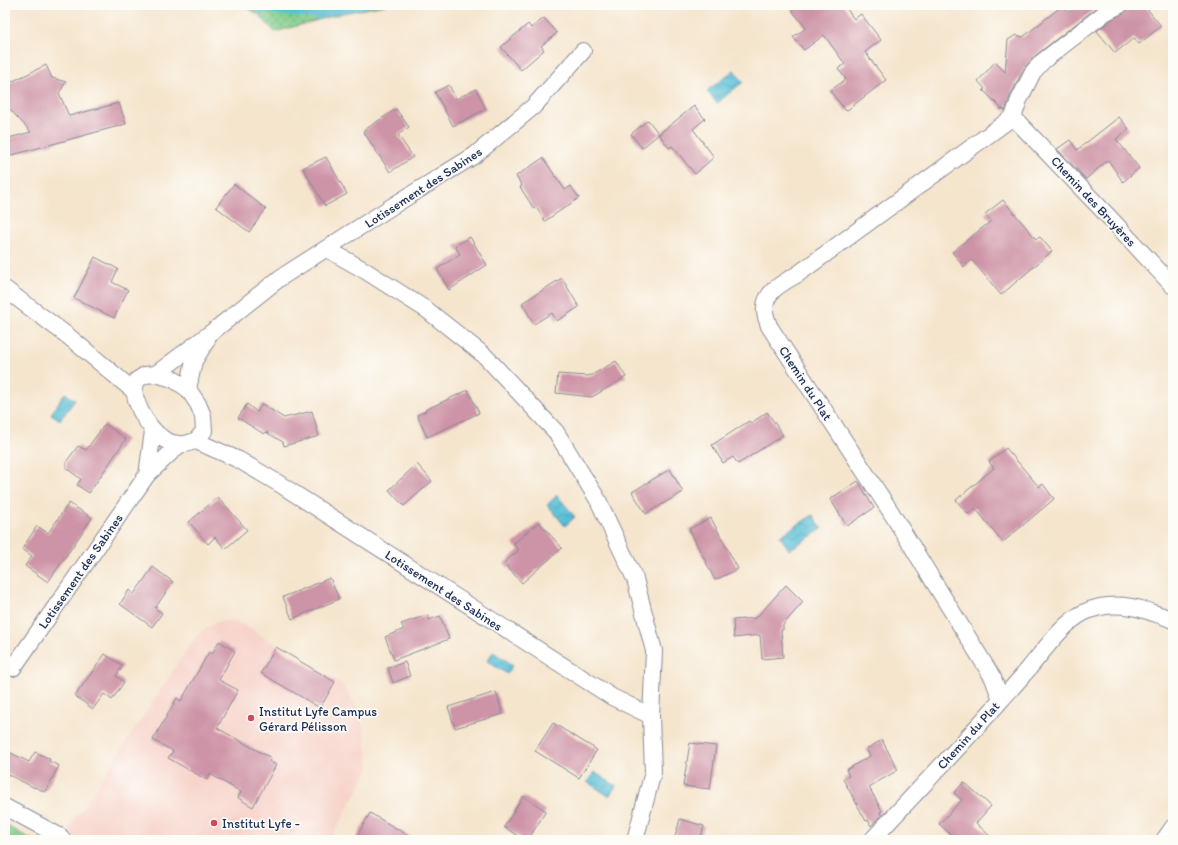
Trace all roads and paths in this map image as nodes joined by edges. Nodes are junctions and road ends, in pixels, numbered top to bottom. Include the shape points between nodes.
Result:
1 (1120, 5) edge
2 (583, 51) dead end
3 (1013, 117) junction
4 (327, 249) junction
5 (1173, 286) edge
6 (5, 289) edge
7 (212, 332) junction
8 (79, 346) junction
9 (151, 374) junction
10 (188, 389) junction
11 (134, 391) junction
12 (153, 431) junction
13 (200, 436) junction
14 (179, 444) junction
15 (147, 475) junction
16 (1173, 620) edge
17 (13, 668) dead end
18 (1001, 700) junction
19 (651, 716) junction
20 (5, 807) edge
21 (1173, 827) edge
22 (63, 840) edge
23 (635, 840) edge
24 (872, 840) edge
25 (1164, 840) edge

1 - 3 street via 1106,12 1043,61 1033,72
2 - 4 street, Lotissement des Sabines via 534,106 475,155
3 - 5 street, Chemin des Bruyères
3 - 18 street, Chemin du Plat via 777,287 768,295 764,311 769,326 889,510 993,678
4 - 7 street, Lotissement des Sabines via 280,278
4 - 19 street via 427,310 485,356 556,432 598,500 635,579 654,651
6 - 8 street
7 - 9 street, Lotissement des Sabines
7 - 10 street, Lotissement des Sabines via 194,361
8 - 9 street via 107,363 128,371
8 - 11 street
9 - 10 street via 173,379
9 - 11 street, Lotissement des Sabines via 137,380
10 - 13 street via 203,416
11 - 12 street via 136,402
12 - 14 street via 165,440
12 - 15 street, Lotissement des Sabines
13 - 14 street
13 - 19 street, Lotissement des Sabines via 278,483 612,697
14 - 15 street, Lotissement des Sabines
15 - 17 street, Lotissement des Sabines
16 - 18 street via 1140,608 1111,605 1084,612 1050,641
18 - 24 street, Chemin du Plat
19 - 23 street via 653,772
20 - 22 street
21 - 25 street

